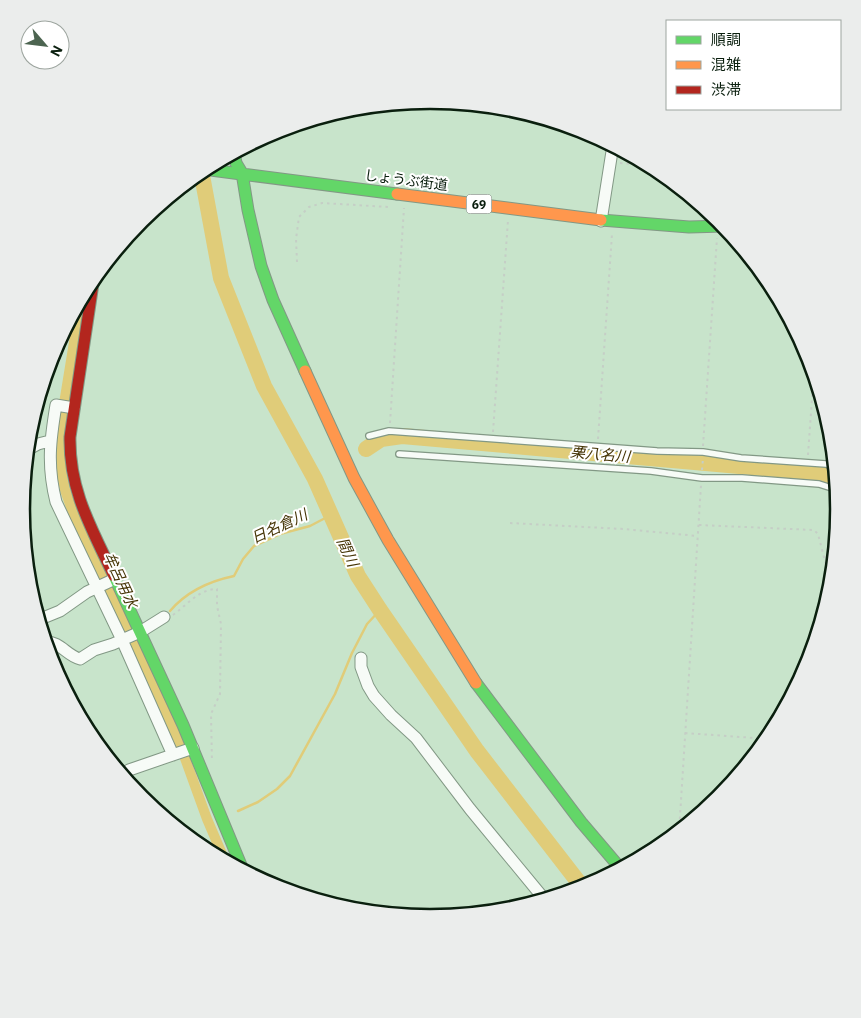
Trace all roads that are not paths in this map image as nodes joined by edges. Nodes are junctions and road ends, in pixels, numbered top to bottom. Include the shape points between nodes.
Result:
1 (612, 152) edge
2 (235, 159) edge
3 (217, 171) edge
4 (238, 173) junction
5 (607, 221) junction
6 (714, 226) edge
7 (91, 296) edge
8 (68, 407) junction
9 (369, 436) dead end
10 (50, 441) junction
11 (35, 446) edge
12 (399, 454) dead end
13 (829, 465) edge
14 (830, 488) edge
15 (105, 584) junction
16 (45, 617) edge
17 (164, 617) road end
18 (138, 633) junction
19 (123, 640) junction
20 (53, 643) edge
21 (361, 658) dead end
22 (190, 749) junction
23 (175, 755) junction
24 (128, 771) edge
25 (238, 860) edge
26 (616, 864) edge
27 (540, 894) edge

1 - 5 street
2 - 4 street
3 - 4 street, しょうぶ街道 / 69
4 - 5 street, しょうぶ街道 / 69
4 - 26 street via 261,266 273,300 354,478 471,677 510,732
5 - 6 street, しょうぶ街道 / 69
7 - 8 street via 84,348
8 - 10 street via 56,405
8 - 15 street via 72,476
9 - 13 lane via 389,431
10 - 11 street
10 - 15 street via 49,463 56,502
12 - 14 lane via 641,470
15 - 16 street
15 - 18 street
15 - 19 street
17 - 18 street
18 - 19 street
18 - 22 street
19 - 20 street via 94,650 80,659
19 - 23 street
21 - 27 street via 361,666 374,696 416,738
22 - 23 street
22 - 25 street
23 - 24 street

